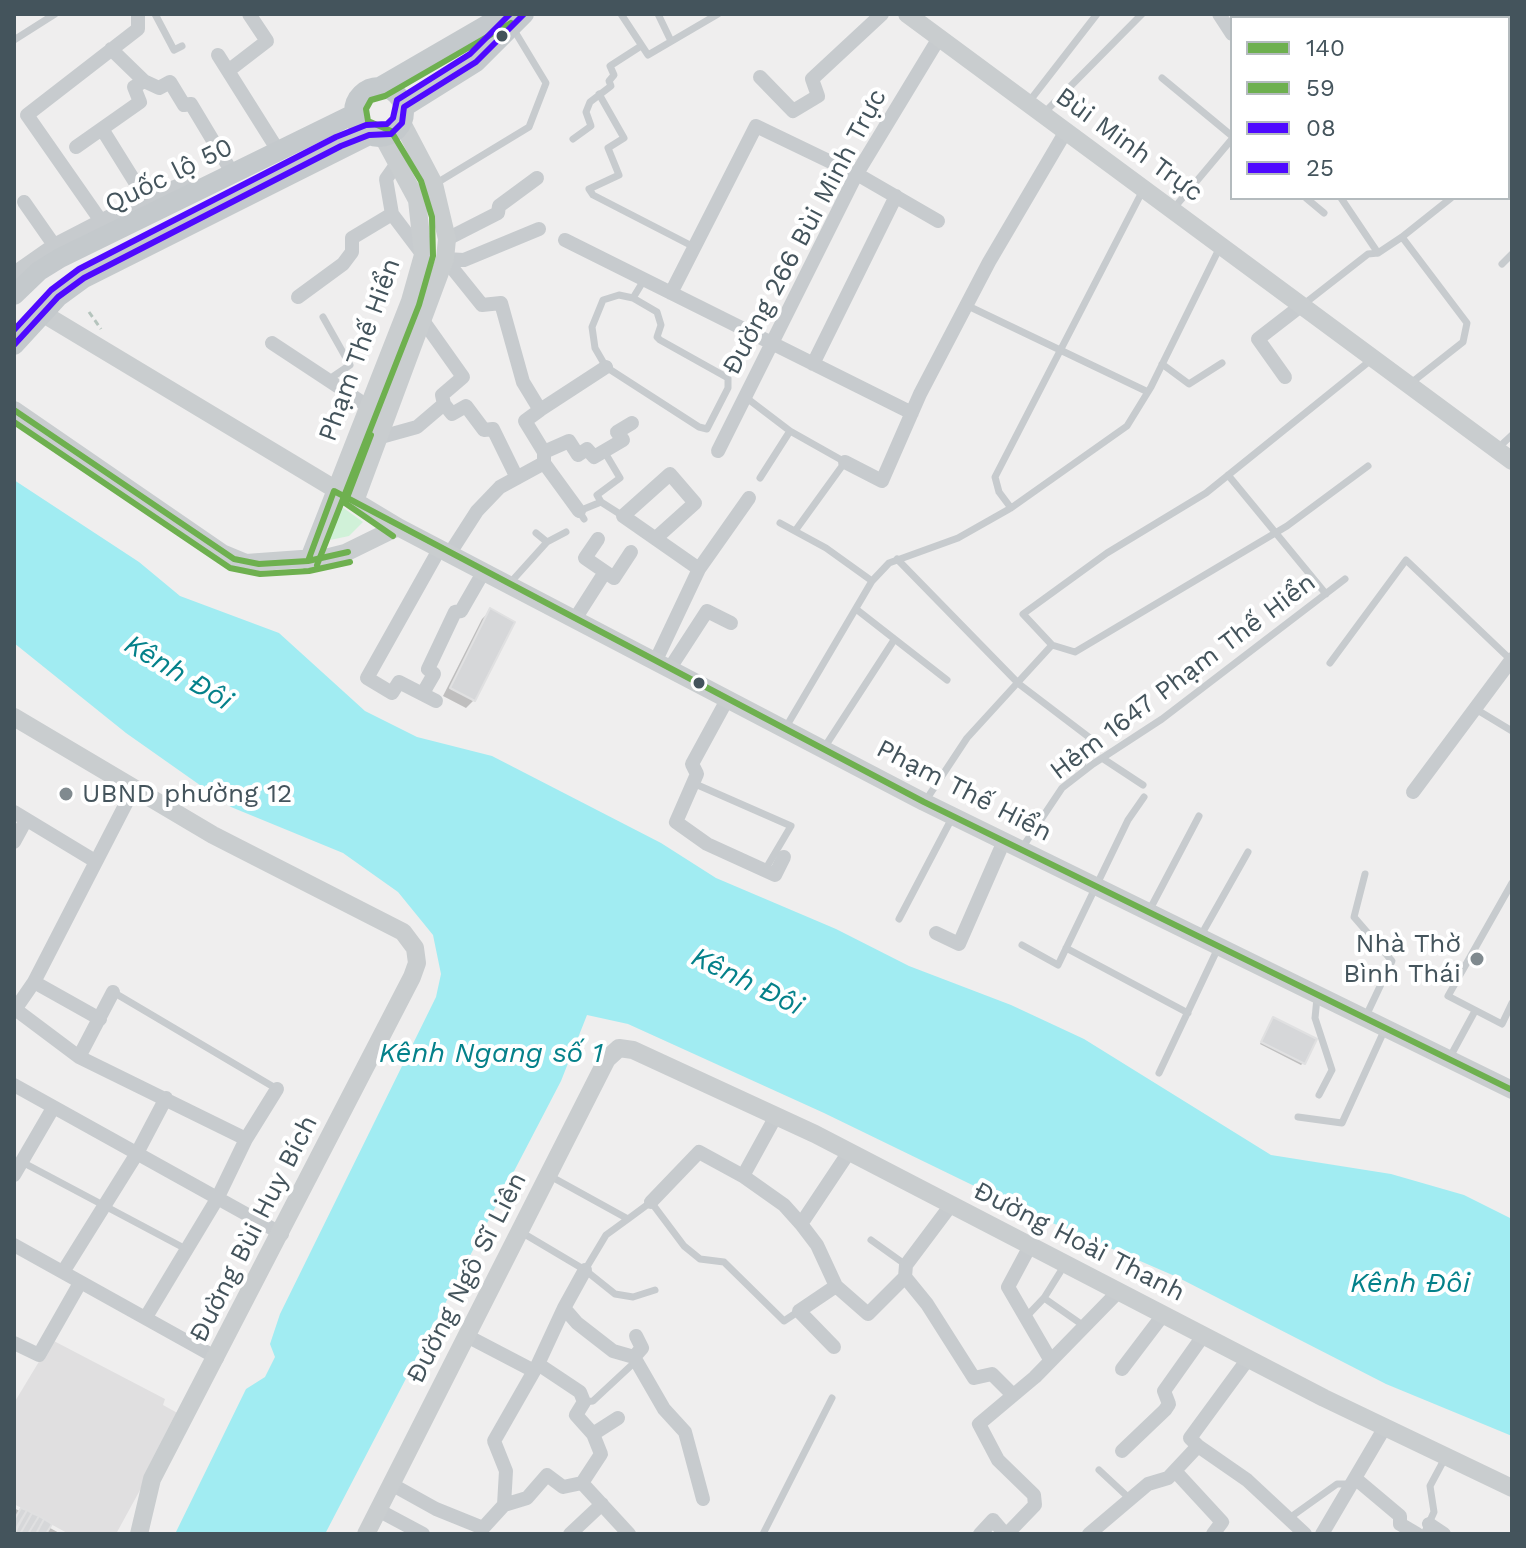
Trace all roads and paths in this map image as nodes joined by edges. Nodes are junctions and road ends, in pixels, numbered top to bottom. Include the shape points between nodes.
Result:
1 (55, 14) edge
2 (138, 14) edge
3 (155, 14) edge
4 (249, 14) edge
5 (621, 14) edge
6 (658, 14) edge
7 (718, 14) edge
8 (882, 14) edge
9 (907, 14) edge
10 (1097, 14) edge
11 (1142, 14) edge
12 (1219, 14) edge
13 (514, 19) edge
14 (1230, 31) edge
15 (939, 38) junction
16 (14, 40) edge
17 (671, 41) junction
18 (182, 46) dead end
19 (641, 46) junction
20 (111, 49) junction
21 (218, 55) dead end
22 (228, 71) junction
23 (760, 77) dead end
24 (1162, 78) dead end
25 (144, 81) junction
26 (380, 87) junction
27 (599, 94) junction
28 (1036, 109) junction
29 (403, 115) junction
30 (366, 128) junction
31 (102, 129) junction
32 (1066, 131) junction
33 (1230, 136) edge
34 (573, 139) dead end
35 (1230, 140) edge
36 (76, 147) dead end
37 (279, 152) junction
38 (398, 162) junction
39 (233, 174) junction
40 (856, 175) junction
41 (537, 178) dead end
42 (434, 184) junction
43 (209, 186) junction
44 (1144, 188) junction
45 (896, 196) junction
46 (145, 198) junction
47 (1308, 200) edge
48 (1342, 200) edge
49 (1448, 200) edge
50 (24, 202) dead end
51 (1172, 210) junction
52 (1324, 213) dead end
53 (392, 214) junction
54 (101, 221) junction
55 (938, 221) dead end
56 (539, 229) dead end
57 (1402, 237) junction
58 (447, 239) junction
59 (565, 240) dead end
60 (54, 245) junction
61 (1221, 245) junction
62 (694, 247) junction
63 (1378, 253) junction
64 (1512, 254) edge
65 (423, 255) junction
66 (445, 259) junction
67 (1502, 264) dead end
68 (14, 273) edge
69 (644, 280) junction
70 (671, 293) junction
71 (14, 295) edge
72 (298, 297) dead end
73 (633, 298) junction
74 (410, 301) junction
75 (966, 305) junction
76 (1302, 305) junction
77 (42, 313) junction
78 (427, 315) junction
79 (323, 317) dead end
80 (272, 343) dead end
81 (772, 343) junction
82 (14, 345) edge
83 (1063, 348) junction
84 (1374, 359) junction
85 (1222, 363) dead end
86 (813, 364) junction
87 (1162, 364) junction
88 (606, 367) junction
89 (1285, 377) dead end
90 (328, 380) junction
91 (1411, 383) junction
92 (1148, 392) junction
93 (724, 396) junction
94 (742, 401) junction
95 (444, 404) junction
96 (369, 407) junction
97 (14, 410) edge
98 (540, 410) junction
99 (912, 413) junction
100 (632, 423) dead end
101 (790, 431) junction
102 (1512, 435) edge
103 (381, 437) junction
104 (604, 451) junction
105 (718, 451) dead end
106 (1504, 455) edge
107 (544, 457) junction
108 (845, 462) junction
109 (1368, 466) dead end
110 (1228, 475) junction
111 (517, 478) junction
112 (760, 478) dead end
113 (334, 491) junction
114 (749, 498) dead end
115 (355, 501) junction
116 (601, 502) junction
117 (1011, 508) junction
118 (582, 515) joint
119 (623, 516) junction
120 (780, 523) dead end
121 (398, 527) junction
122 (795, 531) junction
123 (566, 532) dead end
124 (536, 533) dead end
125 (1275, 533) junction
126 (656, 538) junction
127 (598, 539) dead end
128 (547, 542) junction
129 (445, 551) junction
130 (631, 552) dead end
131 (897, 559) junction
132 (308, 561) junction
133 (699, 569) junction
134 (484, 571) junction
135 (605, 572) junction
136 (1345, 579) dead end
137 (872, 581) junction
138 (509, 584) junction
139 (1326, 594) junction
140 (856, 609) junction
141 (575, 619) junction
142 (731, 623) dead end
143 (894, 640) junction
144 (1052, 645) junction
145 (1512, 659) edge
146 (1330, 663) dead end
147 (663, 664) junction
148 (947, 680) dead end
149 (1019, 684) junction
150 (728, 698) junction
151 (1474, 708) junction
152 (14, 717) edge
153 (785, 728) junction
154 (1512, 731) edge
155 (824, 748) junction
156 (1102, 758) junction
157 (1085, 770) junction
158 (693, 783) junction
159 (1143, 785) dead end
160 (134, 788) junction
161 (1413, 792) dead end
162 (1144, 797) dead end
163 (924, 802) junction
164 (20, 816) edge
165 (953, 816) junction
166 (1199, 816) dead end
167 (14, 842) edge
168 (1012, 845) junction
169 (1248, 852) dead end
170 (784, 857) dead end
171 (95, 861) junction
172 (765, 870) junction
173 (1365, 874) dead end
174 (1512, 883) edge
175 (1094, 886) junction
176 (1148, 913) junction
177 (899, 919) dead end
178 (936, 933) dead end
179 (1199, 939) junction
180 (1022, 945) dead end
181 (1066, 948) junction
182 (1218, 948) junction
183 (34, 982) junction
184 (113, 992) joint
185 (1318, 996) junction
186 (1512, 1003) edge
187 (16, 1004) edge
188 (1475, 1011) junction
189 (1188, 1013) junction
190 (1365, 1018) junction
191 (100, 1019) junction
192 (1385, 1028) junction
193 (619, 1048) joint
194 (79, 1057) junction
195 (1449, 1059) junction
196 (1159, 1073) dead end
197 (14, 1085) edge
198 (277, 1089) joint
199 (1512, 1090) edge
200 (1319, 1095) dead end
201 (166, 1098) junction
202 (53, 1108) junction
203 (776, 1116) junction
204 (1298, 1117) dead end
205 (246, 1139) junction
206 (849, 1152) junction
207 (136, 1155) junction
208 (18, 1169) edge
209 (549, 1175) junction
210 (743, 1176) junction
211 (217, 1199) junction
212 (651, 1202) junction
213 (104, 1205) junction
214 (951, 1205) junction
215 (628, 1219) junction
216 (801, 1224) junction
217 (520, 1231) junction
218 (282, 1234) junction
219 (871, 1240) dead end
220 (14, 1245) edge
221 (1030, 1246) junction
222 (184, 1248) junction
223 (1065, 1265) junction
224 (585, 1270) junction
225 (905, 1271) junction
226 (63, 1272) junction
227 (80, 1283) junction
228 (836, 1286) junction
229 (655, 1290) dead end
230 (1118, 1292) junction
231 (1044, 1298) junction
232 (564, 1308) junction
233 (799, 1311) junction
234 (1163, 1315) junction
235 (146, 1317) junction
236 (1025, 1318) junction
237 (1084, 1326) junction
238 (467, 1336) junction
239 (636, 1336) dead end
240 (1203, 1336) junction
241 (14, 1343) edge
242 (834, 1347) dead end
243 (217, 1358) junction
244 (635, 1359) junction
245 (1248, 1359) junction
246 (1051, 1361) junction
247 (536, 1367) junction
248 (1122, 1369) dead end
249 (1013, 1395) junction
250 (832, 1398) dead end
251 (584, 1402) junction
252 (618, 1418) dead end
253 (1385, 1427) junction
254 (593, 1434) junction
255 (1198, 1446) junction
256 (1122, 1451) dead end
257 (1446, 1456) junction
258 (1099, 1470) dead end
259 (1175, 1471) junction
260 (1355, 1481) junction
261 (582, 1483) junction
262 (391, 1484) junction
263 (1512, 1488) edge
264 (1129, 1498) junction
265 (703, 1499) dead end
266 (602, 1504) junction
267 (504, 1505) junction
268 (378, 1510) junction
269 (1288, 1519) junction
270 (1423, 1531) edge
271 (1303, 1533) edge
272 (139, 1534) edge
273 (366, 1534) edge
274 (423, 1534) edge
275 (570, 1534) edge
276 (629, 1534) edge
277 (763, 1534) edge
278 (980, 1534) edge
279 (1006, 1534) edge
280 (1089, 1534) edge
281 (1213, 1534) edge
282 (1322, 1534) edge
283 (1444, 1534) edge

1 - 16 lane
2 - 20 street via 138,29
3 - 18 lane via 174,50
4 - 22 street via 267,41
5 - 19 lane
6 - 17 lane
7 - 17 lane
8 - 23 street via 812,79 818,96 793,111
9 - 15 street, Bùi Minh Trực
10 - 28 lane
11 - 28 lane
12 - 14 street
13 - 26 main road
13 - 29 main road, Quốc lộ 50 via 476,62
13 - 42 lane via 546,83 529,127
15 - 28 street, Bùi Minh Trực
15 - 40 street, Đường 266 Bùi Minh Trực
17 - 19 lane via 648,55
19 - 27 lane via 610,66 611,86
20 - 25 street
20 - 54 street via 27,115
21 - 22 street
22 - 37 street
24 - 33 lane
25 - 31 street via 134,87 140,102
25 - 39 street via 159,88 170,82 184,105 191,104
26 - 29 main road via 396,93
26 - 30 main road via 361,95
27 - 34 lane via 586,112 591,126
27 - 62 lane via 624,138 608,148 619,175 589,189
28 - 32 street, Bùi Minh Trực
29 - 30 main road, Quốc lộ 50
29 - 42 street, Phạm Thế Hiển
30 - 37 main road, Quốc lộ 50
30 - 38 street, Phạm Thế Hiển
30 - 77 main road, Quốc lộ 50 via 84,278
31 - 36 street
31 - 46 street
32 - 44 street, Bùi Minh Trực
32 - 75 street
35 - 51 lane
37 - 39 main road, Quốc lộ 50
38 - 53 street via 386,179
38 - 65 street, Phạm Thế Hiển via 417,200
39 - 43 main road, Quốc lộ 50
40 - 45 street
40 - 62 street via 756,126
40 - 81 street, Đường 266 Bùi Minh Trực
41 - 58 street via 499,206 498,213
42 - 58 street, Phạm Thế Hiển
43 - 46 street via 177,186
43 - 71 main road, Quốc lộ 50 via 60,258
44 - 51 street, Bùi Minh Trực
44 - 83 lane
45 - 55 street
45 - 86 street
46 - 54 street
47 - 52 lane
48 - 63 lane
49 - 57 lane
50 - 60 street
51 - 61 street, Bùi Minh Trực
53 - 65 street
53 - 72 street via 352,238 352,252 343,264
54 - 60 street
56 - 66 street via 464,260
57 - 63 lane
57 - 91 lane via 1467,323 1463,342
58 - 66 street, Phạm Thế Hiển
59 - 69 street
60 - 68 street
61 - 76 street, Bùi Minh Trực
61 - 87 lane
62 - 70 street
63 - 76 lane via 1368,254
64 - 67 lane
65 - 74 street, Phạm Thế Hiển
66 - 78 street, Phạm Thế Hiển
66 - 98 street via 482,305 501,303 523,382
69 - 70 street
69 - 73 lane
70 - 81 street
73 - 88 lane via 607,297 597,312 591,337
73 - 93 lane via 657,312 660,340 728,378
74 - 78 street
74 - 96 street, Phạm Thế Hiển
75 - 83 lane
75 - 99 street
76 - 84 street, Bùi Minh Trực
76 - 89 street via 1258,339
77 - 82 main road, Quốc lộ 50
77 - 113 street, Phạm Thế Hiển
78 - 95 street via 463,377 442,395
78 - 103 street, Phạm Thế Hiển
79 - 90 lane via 350,365
80 - 90 street
81 - 86 street
81 - 94 street, Đường 266 Bùi Minh Trực
83 - 92 lane
83 - 117 lane via 995,477
84 - 91 street, Bùi Minh Trực
84 - 110 lane
85 - 87 lane via 1189,384
86 - 99 street
87 - 92 lane
88 - 93 lane via 703,430
88 - 98 street
90 - 96 street
91 - 106 street, Bùi Minh Trực
92 - 117 lane via 1127,426
93 - 94 lane
94 - 101 lane
94 - 105 street, Đường 266 Bùi Minh Trực
95 - 103 street via 417,427
95 - 111 street via 452,414 466,406 484,430 493,429
96 - 113 street, Phạm Thế Hiển
97 - 132 street via 222,553 246,563
98 - 107 street via 525,421
99 - 108 street via 882,481
100 - 104 street via 617,432 623,440
101 - 108 lane
101 - 112 lane
102 - 106 lane
103 - 115 street, Phạm Thế Hiển
104 - 107 street via 594,457 587,449 578,455 569,441
104 - 116 lane via 620,478 597,495
107 - 111 street
107 - 118 street
108 - 122 lane
109 - 125 lane
110 - 125 lane
110 - 144 lane via 1023,614
111 - 129 street via 500,487
113 - 115 street, Phạm Thế Hiển
113 - 132 street, Phạm Thế Hiển
114 - 133 street
115 - 121 street, Phạm Thế Hiển
116 - 118 lane
116 - 119 lane
117 - 131 lane via 958,538
119 - 126 street
119 - 126 street via 670,474 695,503
120 - 122 lane
121 - 129 street, Phạm Thế Hiển
121 - 132 street via 345,553
122 - 137 lane
123 - 128 lane
124 - 128 lane
125 - 139 lane
125 - 144 lane via 1075,652
126 - 133 street
127 - 135 street via 585,558
128 - 138 lane
129 - 134 street, Phạm Thế Hiển
129 - 134 street via 367,678 392,693 399,682 430,697 434,674 428,669 455,612 461,611
130 - 135 street via 614,578
131 - 137 lane
131 - 149 lane
133 - 147 street
134 - 138 street, Phạm Thế Hiển
135 - 141 street
136 - 139 lane, Hẻm 1647 Phạm Thế Hiển
137 - 140 lane
138 - 141 street, Phạm Thế Hiển
139 - 156 lane, Hẻm 1647 Phạm Thế Hiển
140 - 143 lane
140 - 153 lane
141 - 147 street, Phạm Thế Hiển
142 - 147 street via 707,611
143 - 148 lane
143 - 155 lane
144 - 149 lane
145 - 146 lane via 1406,560
145 - 151 street
147 - 150 street, Phạm Thế Hiển
149 - 157 lane via 1090,738 1078,757
149 - 163 lane via 959,748
150 - 153 street, Phạm Thế Hiển
150 - 158 street via 692,764 697,774
151 - 154 lane
151 - 161 street
152 - 160 street
153 - 155 street, Phạm Thế Hiển
155 - 163 street, Phạm Thế Hiển
156 - 157 lane, Hẻm 1647 Phạm Thế Hiển
156 - 159 lane
157 - 168 lane, Hẻm 1647 Phạm Thế Hiển
158 - 172 street via 676,822 707,844
158 - 172 lane via 791,826
160 - 171 street
160 - 218 street, Đường Bùi Huy Bích via 213,835 403,932 415,948 412,977
162 - 175 lane
163 - 165 street, Phạm Thế Hiển
164 - 167 street
164 - 171 street
165 - 168 street, Phạm Thế Hiển
165 - 177 lane
166 - 176 lane
168 - 175 street, Phạm Thế Hiển
168 - 178 street via 959,944
169 - 179 lane
170 - 172 street via 775,875
171 - 183 street
173 - 190 lane via 1354,917 1392,961
174 - 188 lane via 1448,996
175 - 176 street, Phạm Thế Hiển
175 - 181 lane
176 - 179 street, Phạm Thế Hiển
179 - 182 street, Phạm Thế Hiển
180 - 181 lane via 1058,965
181 - 189 lane
182 - 185 street, Phạm Thế Hiển
182 - 189 lane
183 - 187 street
183 - 191 street
184 - 191 street
184 - 198 lane
185 - 190 street, Phạm Thế Hiển
185 - 200 lane via 1315,1018 1332,1070
186 - 188 lane via 1502,1024
187 - 194 street
188 - 195 lane
189 - 196 lane
190 - 192 street, Phạm Thế Hiển
191 - 194 street
192 - 195 street, Phạm Thế Hiển
192 - 204 lane via 1342,1123
193 - 203 street, Đường Hoài Thanh
193 - 209 street, Đường Ngô Sĩ Liên via 607,1059
194 - 201 street
195 - 199 street, Phạm Thế Hiển
197 - 202 street
198 - 205 street
201 - 205 street
201 - 207 street
202 - 207 street
202 - 208 street
203 - 206 street, Đường Hoài Thanh
203 - 210 street
205 - 211 street
206 - 214 street, Đường Hoài Thanh
206 - 216 street
207 - 211 street
207 - 213 street
208 - 213 lane
209 - 215 lane
209 - 217 street, Đường Ngô Sĩ Liên
210 - 212 street via 699,1152
210 - 216 street
211 - 218 street
211 - 222 street
212 - 215 lane
212 - 233 lane via 684,1246 700,1259 724,1262 784,1321
213 - 222 lane
213 - 226 street
214 - 221 street, Đường Hoài Thanh
214 - 225 street
215 - 224 lane via 606,1235
216 - 228 street
217 - 224 lane
217 - 238 street, Đường Ngô Sĩ Liên
218 - 243 street, Đường Bùi Huy Bích
219 - 225 lane
220 - 226 street
221 - 223 street, Đường Hoài Thanh
221 - 236 street via 1008,1287
222 - 235 street
223 - 230 street, Đường Hoài Thanh
223 - 231 lane
224 - 229 lane via 615,1294 633,1297
224 - 232 street
225 - 228 street via 868,1314
225 - 249 street via 974,1378 992,1374
226 - 227 street
227 - 235 street
227 - 241 street via 39,1355
228 - 233 street
230 - 234 street, Đường Hoài Thanh
230 - 237 street
231 - 236 lane
231 - 237 lane
232 - 244 street via 613,1351
232 - 247 street
233 - 242 street
234 - 240 street, Đường Hoài Thanh
234 - 248 street
235 - 243 street
236 - 246 street
237 - 246 street
238 - 247 street
238 - 262 street, Đường Ngô Sĩ Liên
239 - 244 street via 642,1348
240 - 245 street, Đường Hoài Thanh
240 - 256 street via 1164,1391 1169,1404 1165,1410
243 - 272 street, Đường Bùi Huy Bích via 152,1479
244 - 251 lane via 593,1401
244 - 265 street via 664,1409 685,1432
245 - 253 street, Đường Hoài Thanh
245 - 255 street via 1190,1438
246 - 249 street
247 - 251 street via 580,1392
247 - 267 street via 494,1441 506,1471
249 - 279 street via 979,1424 998,1460 1034,1495 1035,1505
250 - 277 lane
251 - 254 street via 576,1415
252 - 254 street
253 - 257 street, Đường Hoài Thanh
253 - 260 street
254 - 261 street via 601,1454
255 - 259 street
255 - 269 street via 1247,1480
257 - 263 street, Đường Hoài Thanh
257 - 270 lane via 1430,1486 1434,1512
258 - 264 lane
259 - 264 street
259 - 281 street via 1222,1522
260 - 269 lane via 1337,1484
260 - 270 street via 1400,1516 1400,1524
260 - 282 street
261 - 266 street
261 - 267 street via 563,1487 547,1475 527,1498
262 - 267 street via 483,1528
262 - 268 street, Đường Ngô Sĩ Liên
264 - 280 street
266 - 275 street
266 - 276 street
268 - 273 street, Đường Ngô Sĩ Liên
268 - 274 street
269 - 271 street
270 - 283 street
278 - 279 street via 993,1520

